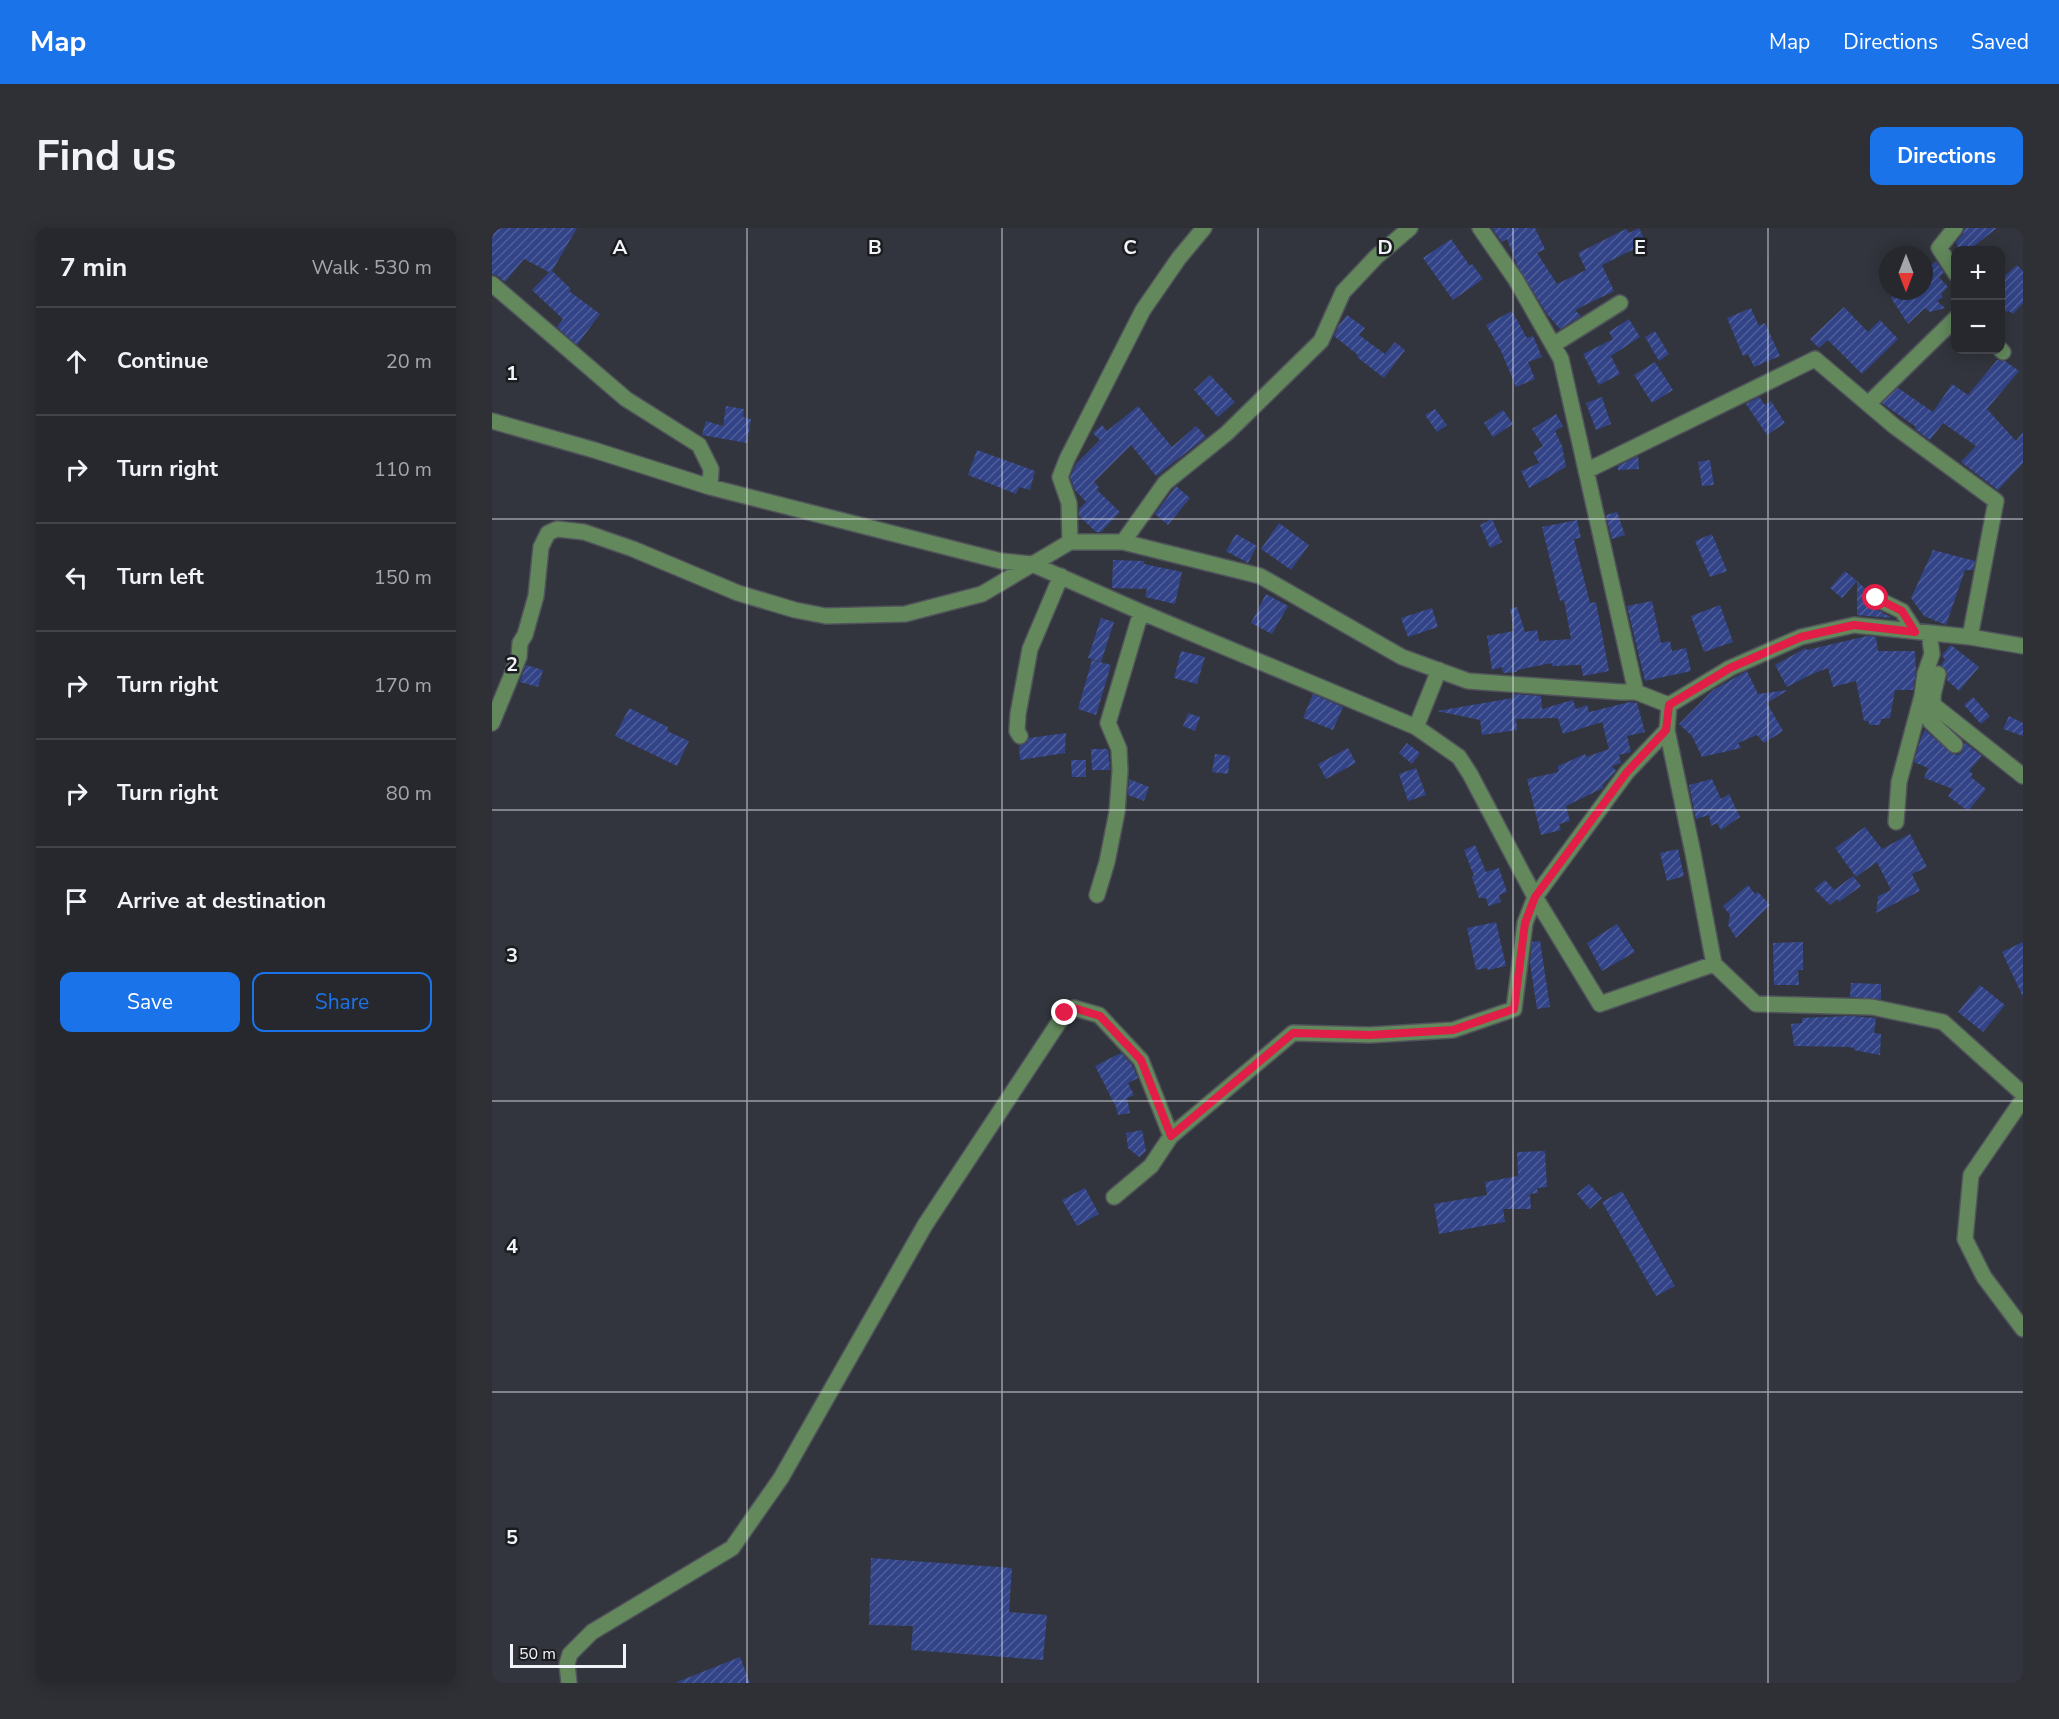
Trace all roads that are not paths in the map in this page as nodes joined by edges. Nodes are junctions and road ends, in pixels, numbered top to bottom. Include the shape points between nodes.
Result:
1 (1204, 228) edge
2 (1410, 228) edge
3 (1480, 228) edge
4 (1955, 228) edge
5 (1951, 266) edge
6 (492, 284) edge
7 (1620, 303) dead end
8 (1951, 323) edge
9 (1553, 345) junction
10 (1868, 404) junction
11 (492, 421) edge
12 (1586, 471) junction
13 (710, 487) junction
14 (1070, 542) junction
15 (1123, 542) junction
16 (1032, 564) junction
17 (1061, 576) junction
18 (1876, 598) dead end
19 (1141, 612) junction
20 (1922, 632) junction
21 (1970, 637) junction
22 (2023, 646) edge
23 (1439, 670) junction
24 (1938, 674) dead end
25 (1636, 692) junction
26 (1930, 702) junction
27 (1669, 705) junction
28 (492, 723) edge
29 (1416, 727) junction
30 (1666, 730) junction
31 (1020, 736) dead end
32 (1955, 745) dead end
33 (2023, 776) edge
34 (1896, 822) dead end
35 (1097, 895) dead end
36 (1535, 897) junction
37 (1713, 964) junction
38 (2023, 1094) edge
39 (2023, 1099) edge
40 (1171, 1136) junction
41 (1114, 1197) dead end
42 (2023, 1329) edge
43 (569, 1683) edge

1 - 14 street via 1143,310 1067,459 1060,477 1069,503
2 - 15 street via 1343,292 1321,340 1227,433 1165,483
3 - 9 street via 1516,280
4 - 5 street via 1939,248
6 - 13 street via 626,399 699,446 711,469
7 - 9 street
8 - 10 street
9 - 12 street via 1561,359
10 - 12 street via 1815,358
10 - 21 street via 1995,501
11 - 13 street
12 - 25 street
13 - 16 street via 1001,561
14 - 15 street
14 - 16 street
15 - 23 street via 1260,576 1402,657
16 - 17 street
16 - 28 street via 982,594 905,614 826,616 738,593 584,532 557,529 548,533 541,547 536,596 519,657
17 - 19 street
17 - 31 street via 1030,649 1018,714
18 - 20 street via 1902,611
19 - 29 street
19 - 35 street via 1108,723 1119,749 1120,771 1113,832
20 - 21 street
20 - 26 street via 1932,654 1925,674
20 - 27 street via 1854,625 1801,637 1730,668
21 - 22 street
23 - 25 street via 1468,681
23 - 29 street
24 - 26 street
25 - 27 street
26 - 32 street via 1930,722
26 - 33 street
26 - 34 street via 1899,782
27 - 30 street
29 - 36 street via 1459,757
30 - 36 street via 1627,772
30 - 37 street via 1694,854
36 - 37 street via 1600,1004
36 - 40 street via 1525,923 1514,1009 1453,1030 1370,1035 1293,1033
37 - 38 street via 1756,1004 1872,1007 1943,1022
39 - 42 street via 1971,1175 1965,1239 1984,1277
40 - 41 street via 1151,1166
40 - 43 street via 1141,1060 1100,1016 1074,1008 1065,1013 925,1225 781,1478 732,1548 592,1632 570,1654

